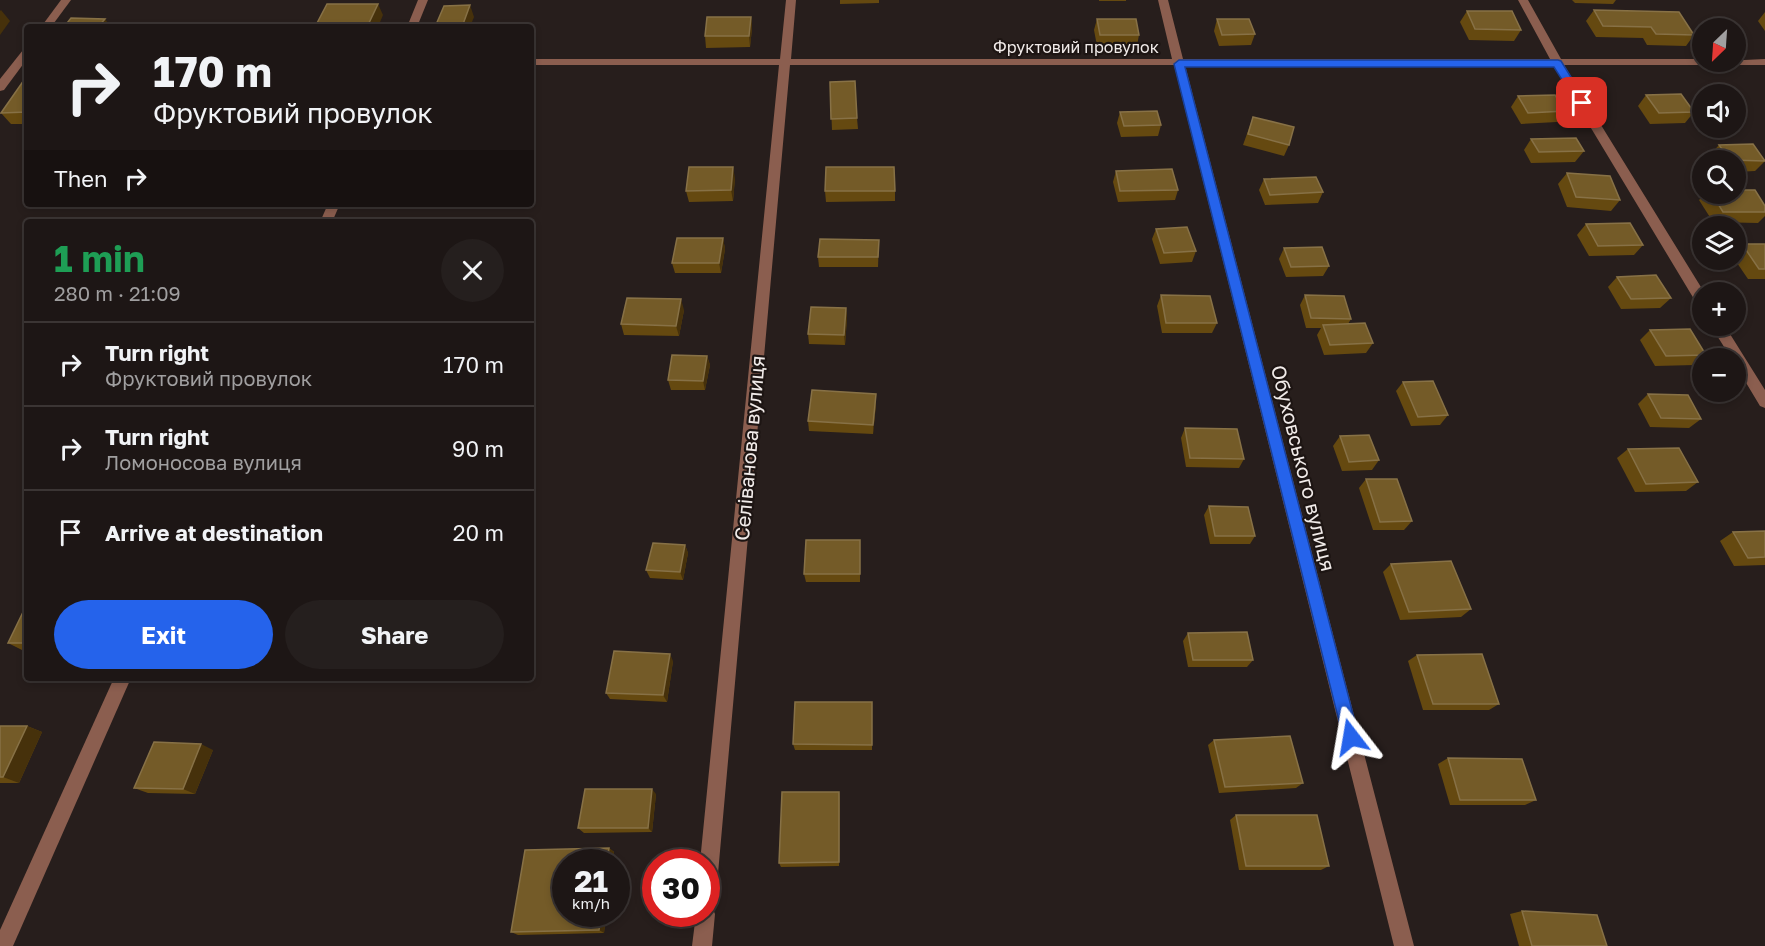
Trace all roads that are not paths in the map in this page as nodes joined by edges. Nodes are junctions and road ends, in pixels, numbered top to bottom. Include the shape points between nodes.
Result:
1 (66, 0) edge
2 (423, 0) edge
3 (791, 0) edge
4 (1163, 0) edge
5 (1523, 0) edge
6 (48, 24) edge
7 (413, 24) edge
8 (0, 62) edge
9 (534, 62) edge
10 (786, 62) junction
11 (1765, 62) edge
12 (23, 63) edge
13 (1179, 64) junction
14 (1558, 64) junction
15 (0, 87) edge
16 (1692, 284) edge
17 (1724, 336) edge
18 (1765, 402) edge
19 (122, 681) edge
20 (711, 849) edge
21 (704, 927) edge
22 (3, 946) edge
23 (702, 946) edge
24 (1404, 946) edge

1 - 6 street
2 - 7 street
3 - 10 street, Селіванова вулиця
4 - 13 street, Обуховського вулиця
5 - 14 street
8 - 12 street
9 - 10 street, Фруктовий провулок
10 - 13 street, Фруктовий провулок
10 - 20 street, Селіванова вулиця
11 - 14 street, Фруктовий провулок
12 - 15 street
13 - 14 street, Фруктовий провулок
13 - 24 street, Обуховського вулиця
14 - 16 street
17 - 18 street
19 - 22 street
21 - 23 street

